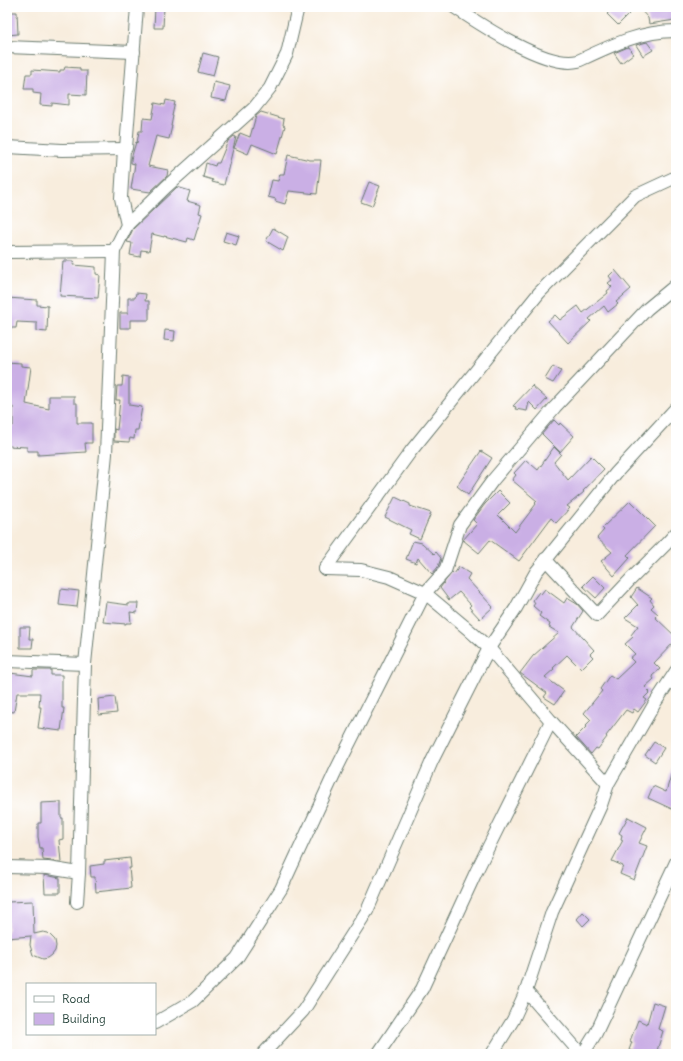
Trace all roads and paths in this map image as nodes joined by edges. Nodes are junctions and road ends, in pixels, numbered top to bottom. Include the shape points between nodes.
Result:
1 (137, 7) edge
2 (298, 7) edge
3 (454, 7) edge
4 (676, 31) edge
5 (7, 47) edge
6 (134, 52) junction
7 (7, 147) edge
8 (124, 149) junction
9 (676, 178) edge
10 (126, 225) junction
11 (114, 251) junction
12 (7, 252) edge
13 (676, 285) edge
14 (676, 408) edge
15 (676, 533) edge
16 (545, 559) junction
17 (425, 593) junction
18 (489, 648) junction
19 (7, 661) edge
20 (85, 664) junction
21 (676, 671) edge
22 (551, 721) junction
23 (608, 784) junction
24 (676, 862) edge
25 (7, 867) edge
26 (79, 873) junction
27 (77, 902) dead end
28 (526, 991) junction
29 (156, 1022) edge
30 (263, 1054) edge
31 (378, 1054) edge
32 (492, 1054) edge
33 (582, 1054) edge

1 - 6 street
2 - 10 street via 287,54 270,88 254,108
3 - 4 street via 524,48 570,63 628,39 662,31
5 - 6 street
6 - 8 street
7 - 8 street via 62,150
8 - 10 street via 121,198
9 - 17 street via 635,196 539,293 411,451 325,569 361,570 389,576
10 - 11 street
11 - 12 street
11 - 20 street via 106,454
13 - 17 street via 646,309 555,407 494,480 460,525 445,571
14 - 16 street via 616,473
15 - 16 street via 597,615
16 - 18 street
17 - 18 street
17 - 29 street via 336,770 282,889 237,958 193,1001
18 - 22 street
18 - 30 street via 432,761 367,911 303,1010
19 - 20 street
20 - 26 street
21 - 23 street
22 - 23 street
22 - 31 street via 476,872 422,989
23 - 28 street via 601,806 552,912
24 - 33 street via 596,1033
25 - 26 street via 48,868
26 - 27 street
28 - 32 street via 513,1020
28 - 33 street

